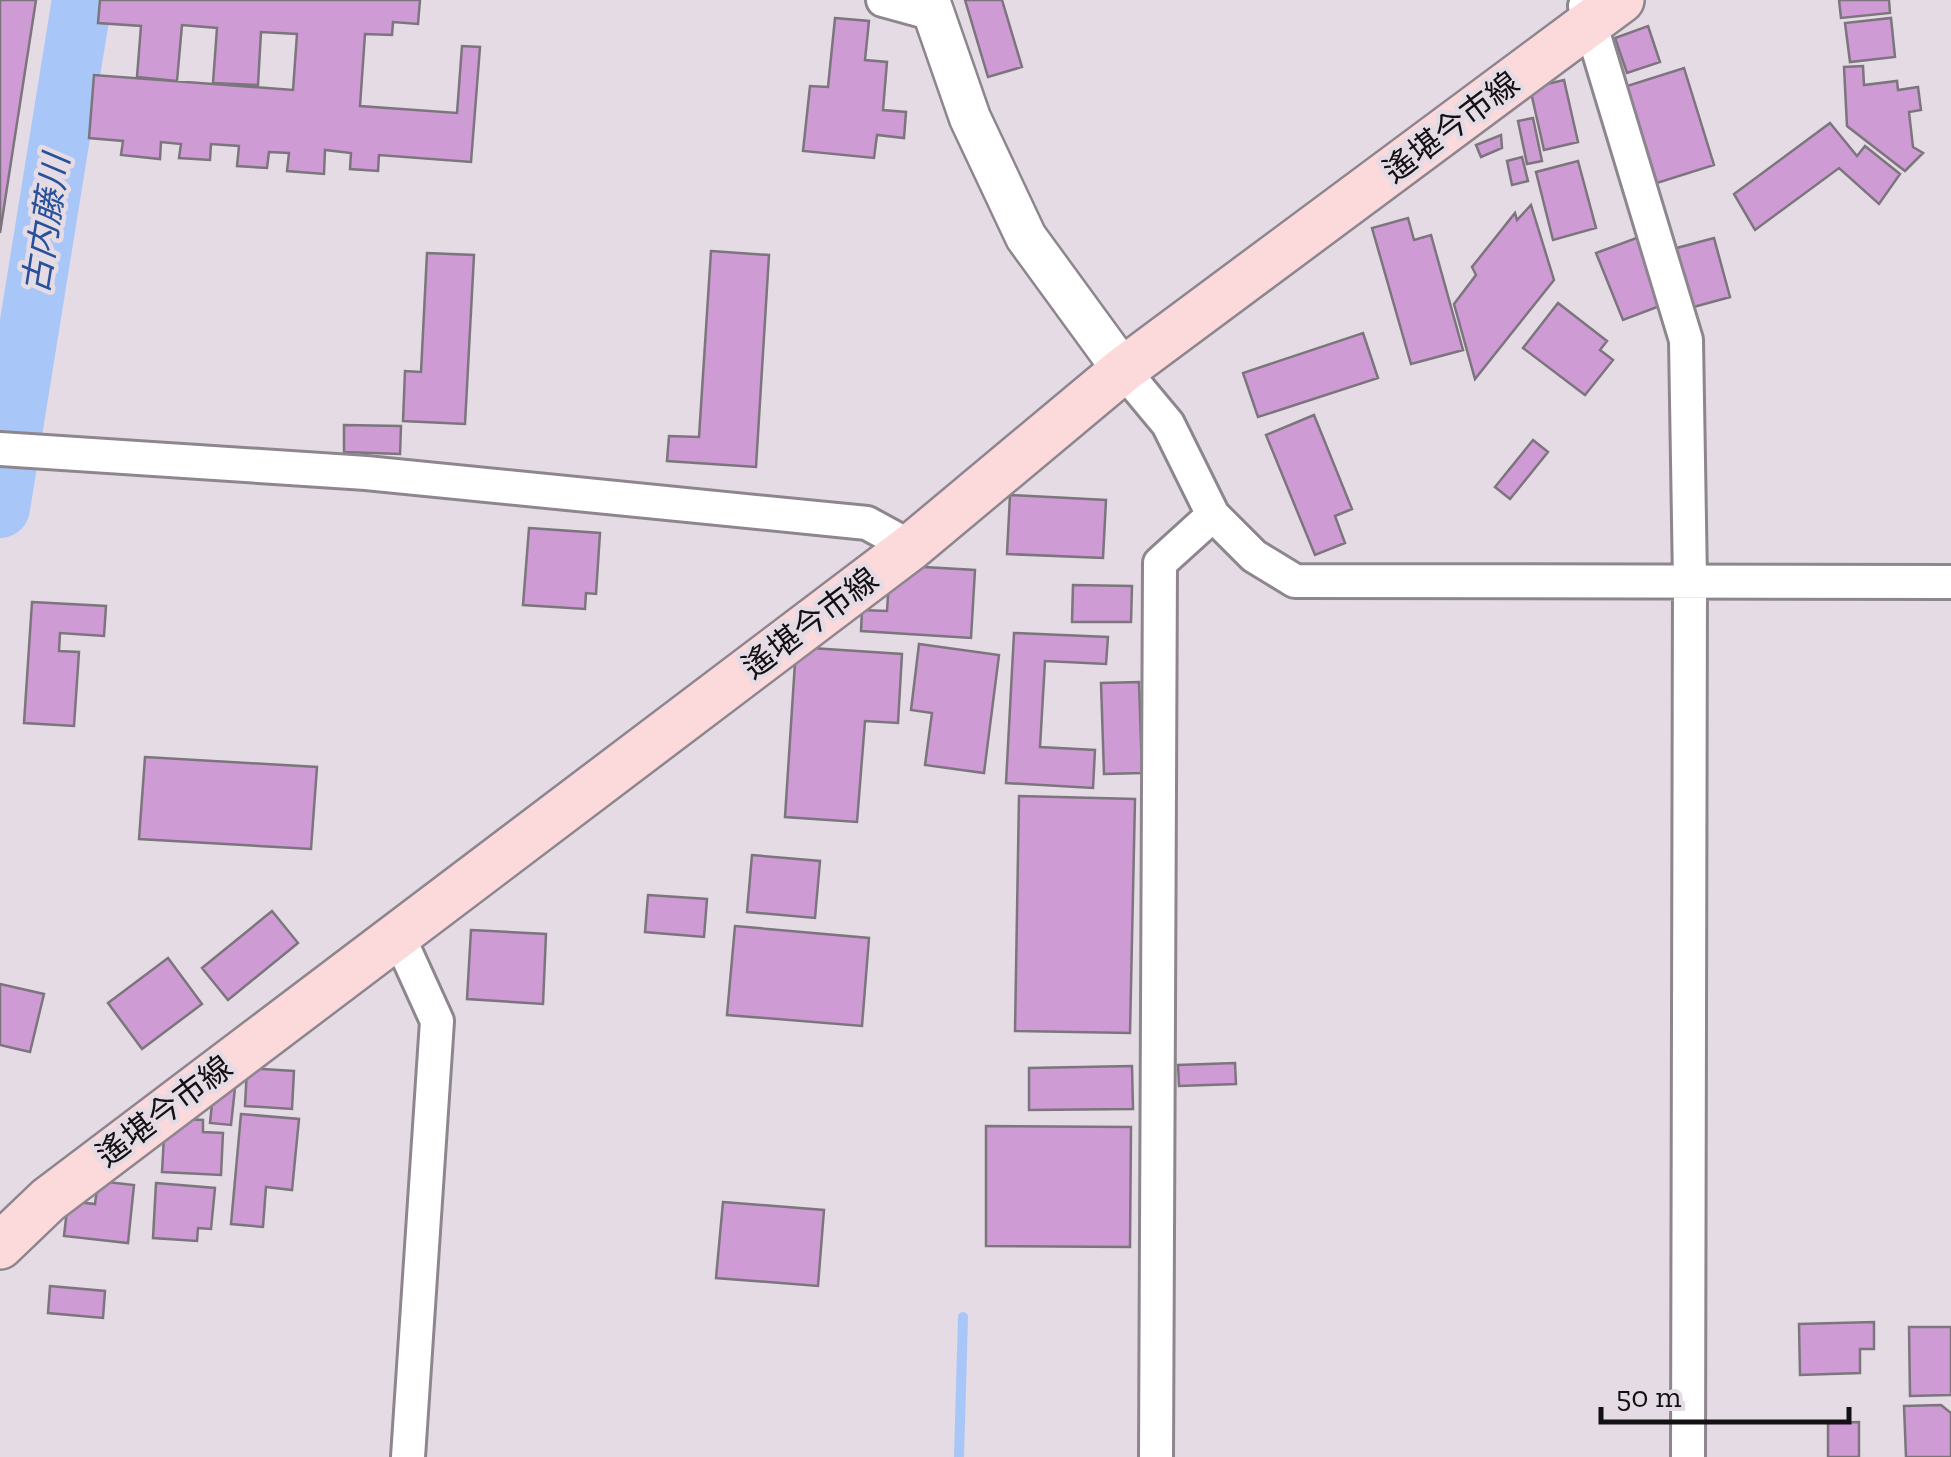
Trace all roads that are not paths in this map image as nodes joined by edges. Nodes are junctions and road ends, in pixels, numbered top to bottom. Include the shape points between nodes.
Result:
1 (883, 0) edge
2 (932, 7) edge
3 (1598, 8) edge
4 (1123, 370) junction
5 (0, 449) edge
6 (1214, 514) junction
7 (910, 547) junction
8 (1690, 581) junction
9 (1951, 582) edge
10 (397, 933) junction
11 (0, 1246) edge
12 (408, 1457) edge
13 (1156, 1457) edge
14 (1688, 1457) edge

1 - 2 street
2 - 4 street via 970,118 1026,237
3 - 4 main road, 遙堪今市線
3 - 8 street via 1686,340
4 - 6 street via 1168,424
4 - 7 main road, 遙堪今市線
5 - 7 street via 366,473 867,523
6 - 8 street via 1254,556 1295,581
6 - 13 street via 1160,563
7 - 10 main road, 遙堪今市線
8 - 9 street
8 - 14 street
10 - 11 main road, 遙堪今市線 via 48,1200
10 - 12 street via 437,1021

